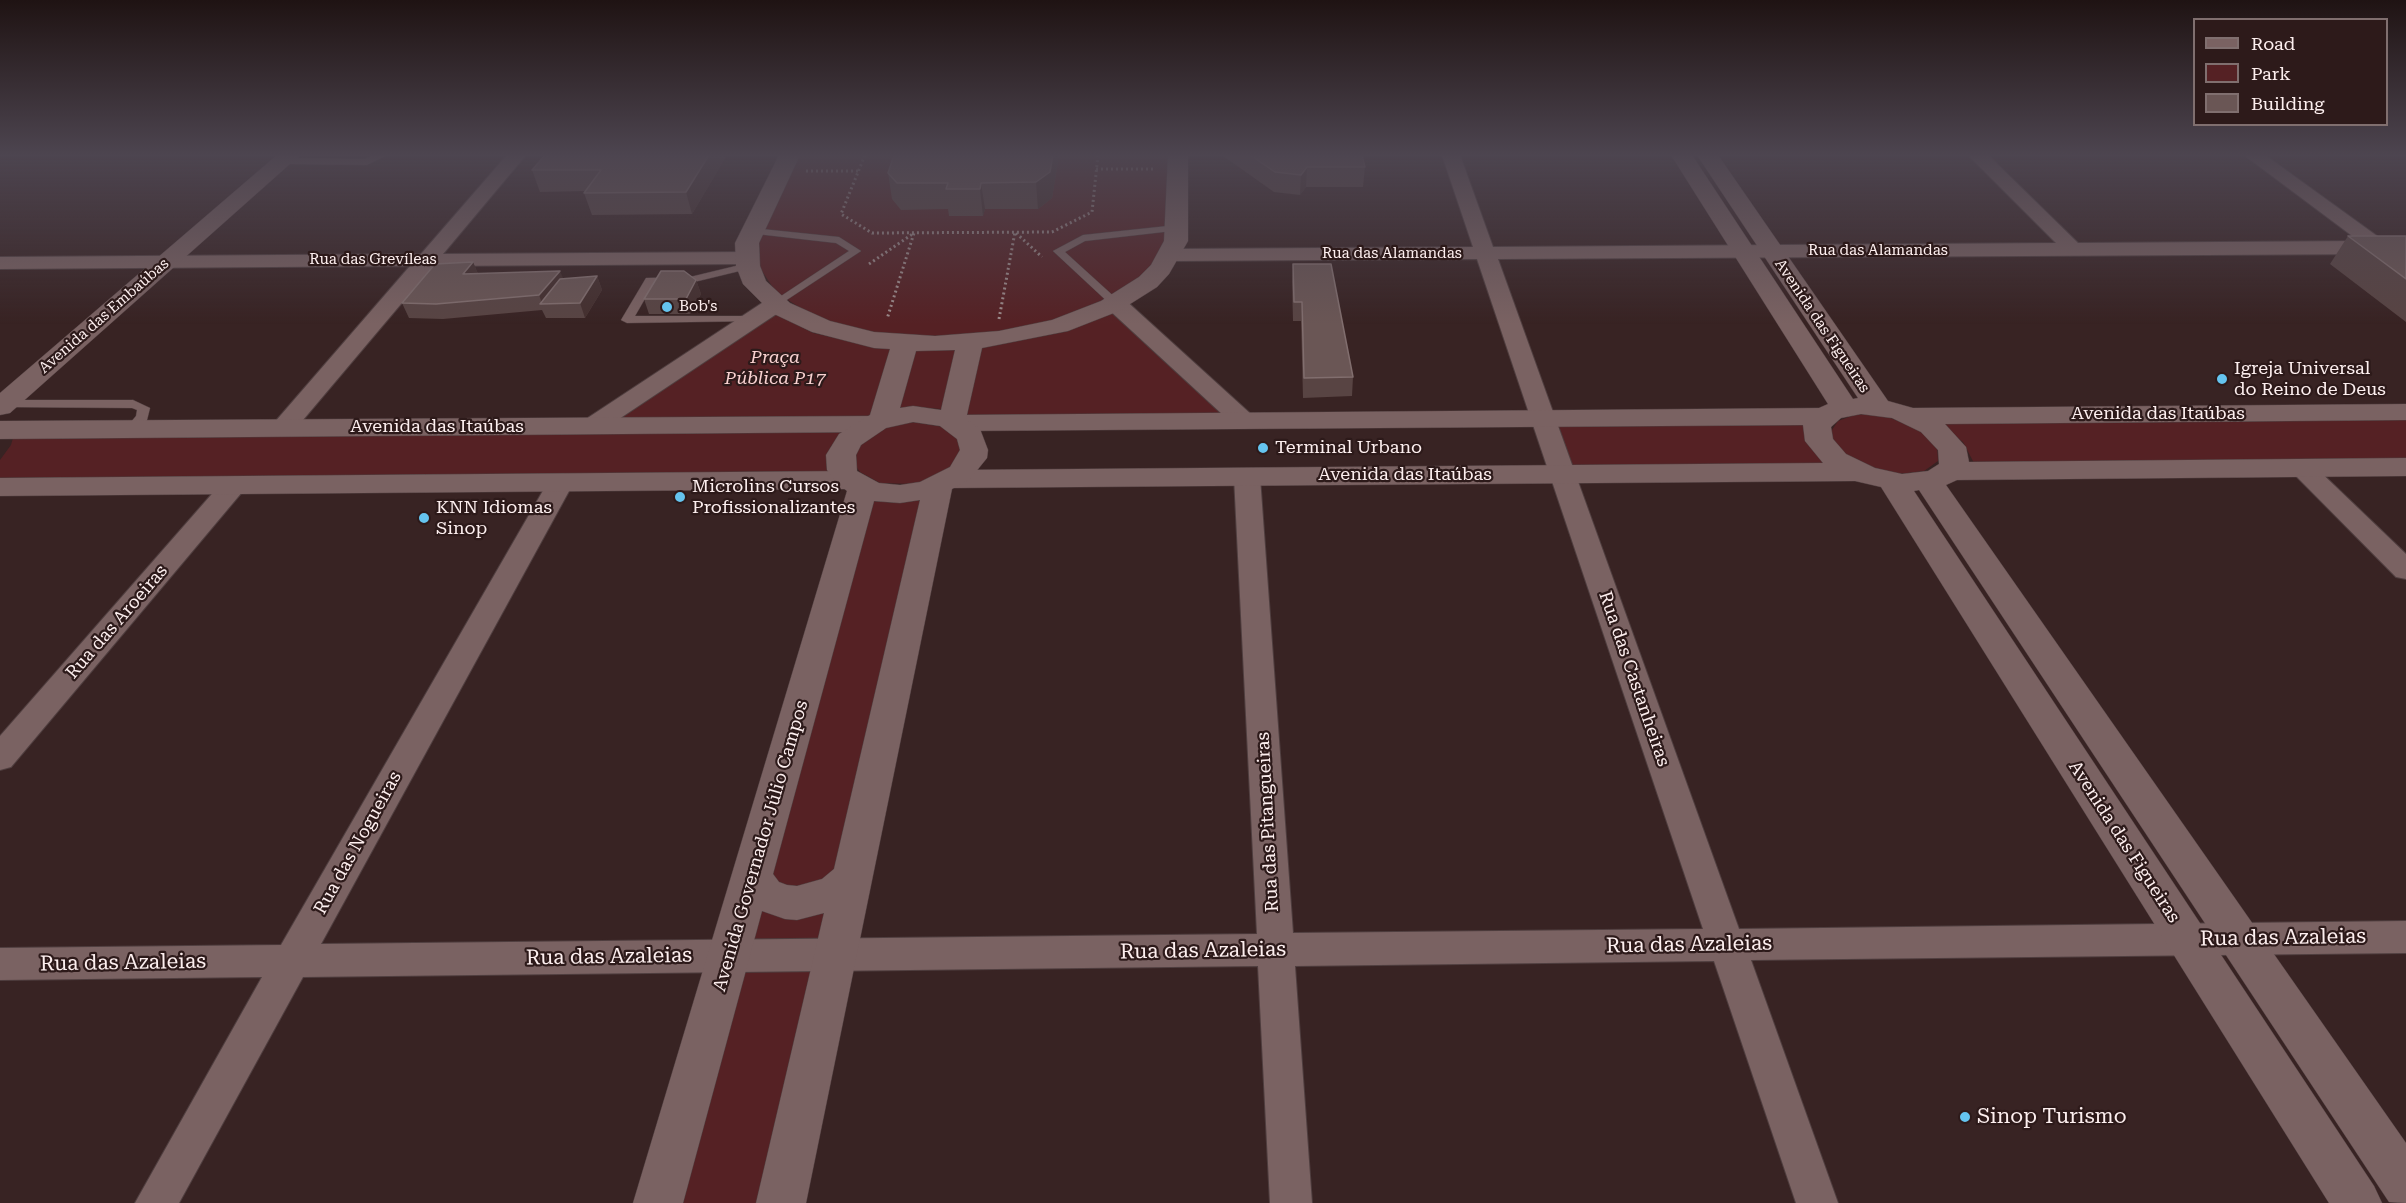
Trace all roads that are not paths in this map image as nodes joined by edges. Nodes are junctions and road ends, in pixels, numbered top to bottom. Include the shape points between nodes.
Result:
1 (206, 211) edge
2 (221, 211) edge
3 (469, 211) edge
4 (762, 211) edge
5 (1177, 211) edge
6 (1471, 211) edge
7 (1717, 211) edge
8 (1745, 211) edge
9 (2034, 211) edge
10 (2330, 211) edge
11 (1177, 228) junction
12 (752, 231) junction
13 (2406, 247) edge
14 (2381, 248) junction
15 (2073, 249) junction
16 (1772, 251) junction
17 (1743, 252) junction
18 (1486, 253) junction
19 (1171, 255) junction
20 (427, 260) junction
21 (138, 262) junction
22 (167, 262) junction
23 (747, 262) junction
24 (0, 263) edge
25 (1115, 303) junction
26 (776, 304) junction
27 (753, 319) junction
28 (982, 341) junction
29 (893, 342) junction
30 (0, 378) edge
31 (82, 404) junction
32 (1878, 407) junction
33 (1833, 412) junction
34 (2406, 412) edge
35 (1, 414) edge
36 (1910, 416) junction
37 (1543, 419) junction
38 (1244, 421) junction
39 (878, 422) junction
40 (955, 422) junction
41 (592, 426) junction
42 (283, 428) junction
43 (131, 429) junction
44 (55, 430) junction
45 (2406, 467) edge
46 (2302, 468) junction
47 (1563, 474) junction
48 (1906, 476) junction
49 (1247, 477) junction
50 (561, 482) junction
51 (945, 482) junction
52 (857, 484) junction
53 (234, 485) junction
54 (0, 487) edge
55 (2406, 570) edge
56 (0, 758) edge
57 (752, 878) junction
58 (853, 878) junction
59 (2406, 937) edge
60 (2187, 939) junction
61 (2239, 939) junction
62 (1727, 945) junction
63 (1275, 950) junction
64 (836, 955) junction
65 (729, 956) junction
66 (292, 961) junction
67 (0, 964) edge
68 (2406, 1185) edge
69 (156, 1203) edge
70 (658, 1203) edge
71 (782, 1203) edge
72 (1291, 1203) edge
73 (1817, 1203) edge
74 (2357, 1203) edge

1 - 21 street, Avenida das Embaúbas
2 - 22 street, Avenida das Embaúbas
3 - 20 street
4 - 12 street
5 - 11 street
6 - 18 street, Rua das Castanheiras
7 - 17 street, Avenida das Figueiras
8 - 16 street, Avenida das Figueiras
9 - 15 street
10 - 14 street
11 - 19 street
11 - 25 lane via 1083,238 1058,251
12 - 23 street
12 - 26 lane via 839,240 856,251
13 - 14 street, Rua das Alamandas
14 - 15 street, Rua das Alamandas
15 - 16 street, Rua das Alamandas
16 - 17 street, Rua das Alamandas
16 - 32 street, Avenida das Figueiras
17 - 18 street, Rua das Alamandas
17 - 33 street, Avenida das Figueiras
18 - 19 street, Rua das Alamandas
18 - 37 street, Rua das Castanheiras
19 - 25 street via 1148,282
20 - 22 street, Rua das Grevíleas
20 - 23 street, Rua das Grevíleas
20 - 42 street
21 - 22 street, Rua das Grevíleas
21 - 24 street, Rua das Grevíleas
21 - 30 street, Avenida das Embaúbas
22 - 35 street, Avenida das Embaúbas
23 - 26 street via 755,284
23 - 27 lane via 690,280 650,280 627,320
25 - 28 street via 1059,326
25 - 38 street
26 - 27 street
26 - 29 street via 821,327
27 - 41 street
28 - 29 street
28 - 40 street
29 - 39 street
31 - 35 lane
31 - 43 lane via 133,404 144,408 142,417
31 - 44 lane
32 - 33 street, Avenida das Figueiras
32 - 36 street, Avenida das Figueiras
33 - 37 street
33 - 48 street, Avenida das Figueiras via 1816,432 1836,460
34 - 36 street, Avenida das Itaúbas
35 - 44 street, Avenida das Itaúbas
36 - 48 street, Avenida das Figueiras via 1931,426 1952,447 1955,457
37 - 38 street
37 - 47 street, Rua das Castanheiras
38 - 40 street
39 - 40 street via 920,414
39 - 41 street, Avenida das Itaúbas
39 - 52 street via 849,440 841,455 842,470
40 - 51 street via 970,435 974,450 967,466
41 - 42 street, Avenida das Itaúbas
42 - 43 street, Avenida das Itaúbas
43 - 44 street, Avenida das Itaúbas
45 - 46 street, Avenida das Itaúbas
46 - 48 street, Avenida das Itaúbas
46 - 55 street
47 - 48 street, Avenida das Itaúbas
47 - 49 street, Avenida das Itaúbas
47 - 62 street, Rua das Castanheiras
48 - 60 street, Avenida das Figueiras
48 - 61 street, Avenida das Figueiras
49 - 51 street, Avenida das Itaúbas
49 - 63 street, Rua das Pitangueiras
50 - 52 street
50 - 53 street
50 - 66 street, Rua das Nogueiras
51 - 52 street via 900,494
51 - 58 street
52 - 57 street, Avenida Governador Júlio Campos
53 - 54 street
53 - 56 street, Rua das Aroeiras
57 - 58 street via 765,894 797,903 834,893
57 - 65 street, Avenida Governador Júlio Campos
58 - 64 street
59 - 61 street, Rua das Azaleias
60 - 61 street, Rua das Azaleias
60 - 62 street, Rua das Azaleias
60 - 74 street, Avenida das Figueiras
61 - 68 street, Avenida das Figueiras
62 - 63 street, Rua das Azaleias
62 - 73 street, Rua das Castanheiras
63 - 64 street, Rua das Azaleias
63 - 72 street, Rua das Pitangueiras
64 - 65 street, Rua das Azaleias
64 - 71 street
65 - 66 street, Rua das Azaleias
65 - 70 street, Avenida Governador Júlio Campos
66 - 67 street, Rua das Azaleias
66 - 69 street, Rua das Nogueiras

